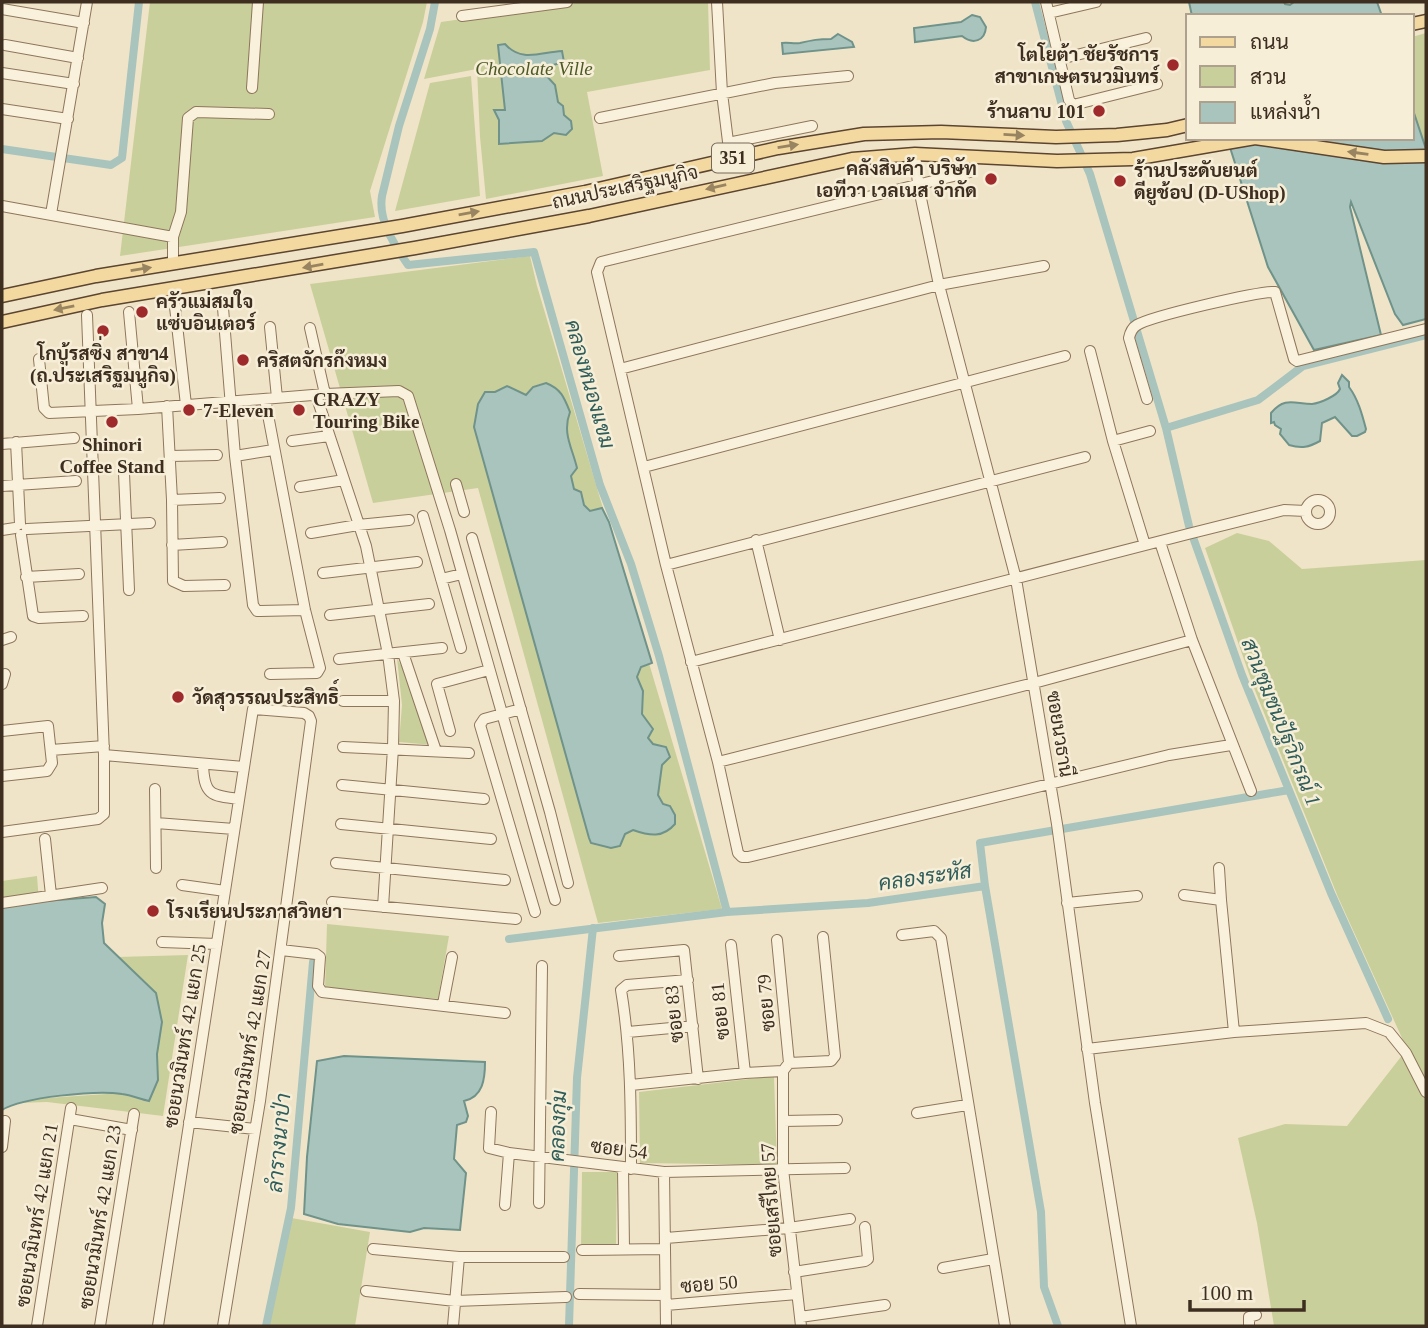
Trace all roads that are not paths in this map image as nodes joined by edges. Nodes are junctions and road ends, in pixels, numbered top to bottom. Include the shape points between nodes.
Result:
1 (87, 2) edge
2 (258, 2) edge
3 (567, 2) edge
4 (717, 2) edge
5 (1046, 2) edge
6 (1096, 2) edge
7 (547, 3) edge
8 (2, 9) edge
9 (1049, 13) junction
10 (463, 16) dead end
11 (84, 23) junction
12 (1146, 38) dead end
13 (5, 45) dead end
14 (78, 58) junction
15 (1060, 59) junction
16 (2, 73) edge
17 (848, 76) dead end
18 (1157, 84) dead end
19 (74, 85) junction
20 (252, 88) dead end
21 (722, 93) junction
22 (2, 109) edge
23 (269, 114) dead end
24 (600, 118) dead end
25 (68, 119) junction
26 (812, 125) dead end
27 (1186, 125) edge
28 (1072, 138) junction
29 (1246, 140) edge
30 (1269, 140) edge
31 (728, 143) junction
32 (1173, 153) junction
33 (915, 154) junction
34 (1426, 156) edge
35 (730, 159) junction
36 (970, 172) dead end
37 (918, 184) junction
38 (582, 193) junction
39 (2, 206) edge
40 (51, 215) junction
41 (589, 216) junction
42 (173, 237) junction
43 (173, 264) junction
44 (1044, 266) dead end
45 (939, 285) junction
46 (173, 289) junction
47 (2, 296) edge
48 (223, 308) dead end
49 (129, 312) dead end
50 (87, 315) dead end
51 (2, 322) edge
52 (270, 327) dead end
53 (310, 328) dead end
54 (1426, 329) edge
55 (1090, 351) dead end
56 (1065, 356) dead end
57 (39, 359) dead end
58 (620, 369) junction
59 (964, 382) junction
60 (320, 394) junction
61 (277, 398) junction
62 (265, 399) junction
63 (1147, 399) dead end
64 (229, 402) junction
65 (186, 405) junction
66 (166, 406) junction
67 (138, 409) junction
68 (91, 411) junction
69 (1150, 431) dead end
70 (329, 436) junction
71 (74, 438) dead end
72 (1113, 440) junction
73 (292, 441) dead end
74 (16, 442) junction
75 (2, 444) edge
76 (273, 450) junction
77 (217, 455) dead end
78 (170, 456) junction
79 (234, 456) junction
80 (1085, 457) dead end
81 (644, 467) junction
82 (124, 473) dead end
83 (344, 480) junction
84 (76, 481) dead end
85 (992, 481) junction
86 (456, 484) dead end
87 (18, 485) junction
88 (2, 486) edge
89 (300, 487) dead end
90 (220, 498) dead end
91 (172, 500) junction
92 (460, 500) junction
93 (442, 505) junction
94 (1306, 511) dead end
95 (464, 512) dead end
96 (423, 516) dead end
97 (409, 520) dead end
98 (150, 523) dead end
99 (126, 524) junction
100 (358, 525) junction
101 (94, 526) junction
102 (21, 529) junction
103 (2, 530) edge
104 (311, 533) dead end
105 (472, 538) dead end
106 (756, 540) junction
107 (1160, 541) junction
108 (222, 542) dead end
109 (172, 545) junction
110 (1145, 545) junction
111 (477, 558) junction
112 (417, 562) dead end
113 (459, 563) junction
114 (666, 565) junction
115 (372, 569) junction
116 (323, 573) dead end
117 (79, 574) dead end
118 (462, 574) junction
119 (26, 577) junction
120 (441, 579) junction
121 (1016, 579) junction
122 (225, 585) dead end
123 (129, 590) dead end
124 (429, 604) dead end
125 (378, 609) junction
126 (305, 610) junction
127 (330, 615) dead end
128 (83, 616) dead end
129 (780, 640) junction
130 (1192, 640) junction
131 (442, 648) dead end
132 (461, 648) dead end
133 (505, 651) junction
134 (403, 653) junction
135 (388, 654) junction
136 (485, 656) junction
137 (339, 659) dead end
138 (691, 662) junction
139 (489, 670) junction
140 (270, 674) dead end
141 (1034, 682) junction
142 (343, 701) dead end
143 (394, 701) junction
144 (521, 709) junction
145 (500, 713) junction
146 (311, 721) joint
147 (450, 731) dead end
148 (2, 732) edge
149 (1231, 745) junction
150 (343, 747) dead end
151 (393, 748) junction
152 (51, 750) junction
153 (104, 751) junction
154 (436, 751) junction
155 (469, 753) dead end
156 (718, 762) junction
157 (203, 764) junction
158 (244, 767) junction
159 (2, 776) edge
160 (1049, 783) junction
161 (342, 785) dead end
162 (155, 789) dead end
163 (391, 791) junction
164 (1251, 791) dead end
165 (239, 799) junction
166 (484, 799) dead end
167 (156, 823) junction
168 (341, 824) dead end
169 (234, 829) junction
170 (388, 829) junction
171 (2, 832) edge
172 (46, 839) dead end
173 (491, 839) dead end
174 (336, 863) dead end
175 (156, 868) dead end
176 (386, 868) junction
177 (1219, 868) dead end
178 (505, 880) dead end
179 (568, 883) dead end
180 (182, 885) dead end
181 (102, 888) dead end
182 (225, 891) junction
183 (51, 895) junction
184 (1184, 895) dead end
185 (1137, 896) dead end
186 (555, 900) dead end
187 (1221, 900) junction
188 (2, 902) edge
189 (332, 902) dead end
190 (1067, 903) junction
191 (383, 907) junction
192 (535, 912) dead end
193 (516, 919) dead end
194 (901, 935) dead end
195 (823, 937) dead end
196 (778, 940) dead end
197 (163, 942) dead end
198 (217, 944) junction
199 (731, 945) dead end
200 (281, 950) junction
201 (619, 956) dead end
202 (452, 957) dead end
203 (542, 965) dead end
204 (688, 980) junction
205 (443, 1004) junction
206 (505, 1013) dead end
207 (693, 1026) junction
208 (628, 1032) junction
209 (1234, 1032) junction
210 (1087, 1049) junction
211 (786, 1067) junction
212 (745, 1073) junction
213 (698, 1079) junction
214 (631, 1085) junction
215 (1426, 1092) edge
216 (967, 1105) junction
217 (491, 1112) dead end
218 (134, 1114) dead end
219 (917, 1114) dead end
220 (5, 1121) dead end
221 (783, 1121) junction
222 (838, 1121) dead end
223 (189, 1122) junction
224 (255, 1129) junction
225 (132, 1130) junction
226 (2, 1147) edge
227 (509, 1153) junction
228 (540, 1157) junction
229 (845, 1168) dead end
230 (627, 1169) junction
231 (783, 1169) junction
232 (664, 1172) junction
233 (539, 1203) dead end
234 (505, 1205) dead end
235 (850, 1219) dead end
236 (865, 1227) dead end
237 (789, 1228) junction
238 (665, 1244) junction
239 (373, 1249) dead end
240 (582, 1250) dead end
241 (624, 1250) junction
242 (564, 1256) dead end
243 (459, 1257) junction
244 (993, 1259) junction
245 (943, 1268) dead end
246 (794, 1272) junction
247 (366, 1291) dead end
248 (579, 1294) dead end
249 (797, 1294) junction
250 (566, 1297) dead end
251 (665, 1300) junction
252 (455, 1301) junction
253 (885, 1305) dead end
254 (1256, 1315) dead end
255 (800, 1322) edge
256 (37, 1326) edge
257 (100, 1326) edge
258 (158, 1326) edge
259 (223, 1326) edge
260 (453, 1326) edge
261 (666, 1326) edge
262 (1006, 1326) edge
263 (1131, 1326) edge
264 (1249, 1326) edge

1 - 11 street
2 - 20 street
3 - 7 street
4 - 21 street
5 - 9 street
6 - 9 street
7 - 10 street
8 - 11 street
9 - 15 street
11 - 14 street
12 - 15 street
13 - 14 street
14 - 19 street
15 - 18 street via 1073,105
16 - 19 street
17 - 21 street
19 - 25 street
21 - 24 street
21 - 31 street
22 - 25 street
23 - 42 street via 196,112 188,118 181,212
25 - 40 street
26 - 31 street
27 - 28 main road, ถนนประเสริฐมนูกิจ / 351
28 - 32 main road via 1179,137 1182,145
35 -> 28 main road, ถนนประเสริฐมนูกิจ / 351 via 864,134
29 -> 32 main road, ถนนประเสริฐมนูกิจ / 351
34 -> 30 main road, ถนนประเสริฐมนูกิจ / 351 via 1384,157
31 - 35 street
32 - 33 main road, ถนนประเสริฐมนูกิจ / 351 via 1080,160
33 - 37 street, ซอยนวธานี
33 -> 41 main road, ถนนประเสริฐมนูกิจ / 351 via 852,159
35 - 38 main road, ถนนประเสริฐมนูกิจ / 351
36 - 37 street
37 - 45 street, ซอยนวธานี
37 - 58 street via 601,262 597,272
38 - 41 main road
43 -> 38 main road, ถนนประเสริฐมนูกิจ / 351
39 - 40 street
40 - 42 street
41 -> 46 main road, ถนนประเสริฐมนูกิจ / 351
42 - 43 street
47 -> 43 main road, ถนนประเสริฐมนูกิจ / 351
44 - 45 street
45 - 58 street
45 - 59 street, ซอยนวธานี
46 -> 51 main road, ถนนประเสริฐมนูกิจ / 351
46 - 65 street
48 - 64 street
49 - 67 street
50 - 68 street
52 - 61 street
53 - 60 street
54 - 63 street via 1297,361 1278,295 1271,291 1178,312 1135,326 1129,338
55 - 72 street
56 - 59 street
57 - 68 street via 45,411
58 - 81 street
59 - 81 street
59 - 85 street, ซอยนวธานี
60 - 61 street
60 - 70 street
60 - 93 street via 404,392
61 - 62 street
62 - 64 street
62 - 76 street
64 - 65 street
64 - 79 street
65 - 66 street
66 - 67 street
66 - 78 street
67 - 68 street
68 - 101 street
69 - 72 street
70 - 73 street
70 - 83 street
71 - 74 street
72 - 110 street
74 - 75 street
74 - 87 street
76 - 79 street
76 - 126 street
77 - 78 street
78 - 91 street
79 - 126 street via 253,605 257,611
80 - 85 street
81 - 114 street
82 - 99 street
83 - 89 street
83 - 100 street
84 - 87 street
85 - 106 street
85 - 121 street, ซอยนวธานี
86 - 92 street
87 - 88 street
87 - 102 street
90 - 91 street
91 - 109 street
92 - 93 street
92 - 95 street
93 - 113 street
94 - 107 street via 1284,510
96 - 120 street
97 - 100 street
98 - 99 street
99 - 101 street
99 - 123 street
100 - 104 street
100 - 115 street
101 - 102 street
101 - 153 street
102 - 103 street
102 - 119 street
105 - 111 street
106 - 114 street
106 - 129 street
107 - 110 street
107 - 130 street
108 - 109 street
109 - 122 street via 176,584
110 - 121 street
111 - 113 street
111 - 133 street
112 - 115 street
113 - 118 street
114 - 138 street
115 - 116 street
115 - 125 street
117 - 119 street
118 - 120 street
118 - 136 street
119 - 128 street via 33,616
120 - 132 street
121 - 129 street
121 - 141 street, ซอยนวธานี
124 - 125 street
125 - 127 street
125 - 135 street
126 - 140 street via 319,671
129 - 138 street
130 - 141 street
130 - 149 street
131 - 134 street
133 - 136 street
133 - 144 street
134 - 135 street
134 - 154 street
135 - 137 street
135 - 143 street
136 - 139 street
138 - 156 street
139 - 145 street
139 - 147 street via 437,684
141 - 156 street
141 - 160 street, ซอยนวธานี
142 - 143 street
143 - 151 street
144 - 145 street
144 - 179 street
145 - 186 street
145 - 192 street via 481,720 480,725
146 - 158 street, ซอยนวมินทร์ 42 แยก 25 via 304,713 253,709
146 - 200 street, ซอยนวมินทร์ 42 แยก 27
148 - 152 street via 48,726
149 - 160 street
149 - 164 street
150 - 151 street
151 - 154 street
151 - 163 street
152 - 153 street
152 - 159 street via 52,766 47,771
153 - 157 street
153 - 171 street via 102,817
154 - 155 street
156 - 160 street via 742,857
157 - 158 street
157 - 165 street via 209,791
158 - 165 street, ซอยนวมินทร์ 42 แยก 25
160 - 190 street, ซอยนวธานี
161 - 163 street
162 - 167 street
163 - 166 street
163 - 170 street
165 - 169 street, ซอยนวมินทร์ 42 แยก 25
167 - 169 street
167 - 175 street
168 - 170 street
169 - 182 street, ซอยนวมินทร์ 42 แยก 25
170 - 173 street
170 - 176 street
172 - 183 street
174 - 176 street
176 - 178 street
176 - 191 street
177 - 187 street
180 - 182 street
181 - 183 street
182 - 198 street, ซอยนวมินทร์ 42 แยก 25
183 - 188 street
184 - 187 street
185 - 190 street
187 - 209 street
189 - 191 street
190 - 210 street, ซอยนวธานี
191 - 193 street
194 - 216 street via 934,931 941,938
195 - 211 street via 835,1056 831,1061
196 - 211 street, ซอย 79
197 - 198 street
198 - 223 street, ซอยนวมินทร์ 42 แยก 25
199 - 212 street, ซอย 81
200 - 205 street via 320,957 318,986 322,992
200 - 224 street, ซอยนวมินทร์ 42 แยก 27
201 - 204 street, ซอย 83 via 681,949
202 - 205 street
203 - 228 street
204 - 207 street, ซอย 83
204 - 208 street via 623,987
205 - 206 street
207 - 208 street
207 - 213 street, ซอย 83
208 - 214 street
209 - 210 street
209 - 215 street via 1374,1025 1389,1032
210 - 263 street, ซอยนวธานี
211 - 212 street
211 - 221 street, ซอยเสรีไทย 57
212 - 213 street
213 - 214 street
214 - 230 street
216 - 219 street
216 - 244 street
217 - 227 street via 489,1149
218 - 225 street, ซอยนวมินทร์ 42 แยก 23
220 - 226 street
221 - 222 street
221 - 231 street, ซอยเสรีไทย 57
223 - 224 street
223 - 258 street, ซอยนวมินทร์ 42 แยก 25
224 - 259 street, ซอยนวมินทร์ 42 แยก 27
225 - 256 street, ซอยนวมินทร์ 42 แยก 21 via 70,1113
225 - 257 street, ซอยนวมินทร์ 42 แยก 23
227 - 228 street, ซอย 54
227 - 234 street
228 - 230 street, ซอย 54
228 - 233 street
229 - 231 street, ซอย 54
230 - 232 street, ซอย 54
230 - 241 street
231 - 232 street, ซอย 54
231 - 237 street, ซอยเสรีไทย 57
232 - 238 street
235 - 237 street
236 - 246 street via 865,1261
237 - 238 street
237 - 246 street, ซอยเสรีไทย 57
238 - 241 street
238 - 251 street
239 - 243 street
240 - 241 street
242 - 243 street
243 - 252 street
244 - 245 street
244 - 262 street
246 - 249 street, ซอยเสรีไทย 57
247 - 252 street
248 - 251 street, ซอย 50
249 - 251 street, ซอย 50
249 - 255 street, ซอยเสรีไทย 57
250 - 252 street
251 - 261 street
252 - 260 street
253 - 255 street
254 - 264 street via 1249,1317

